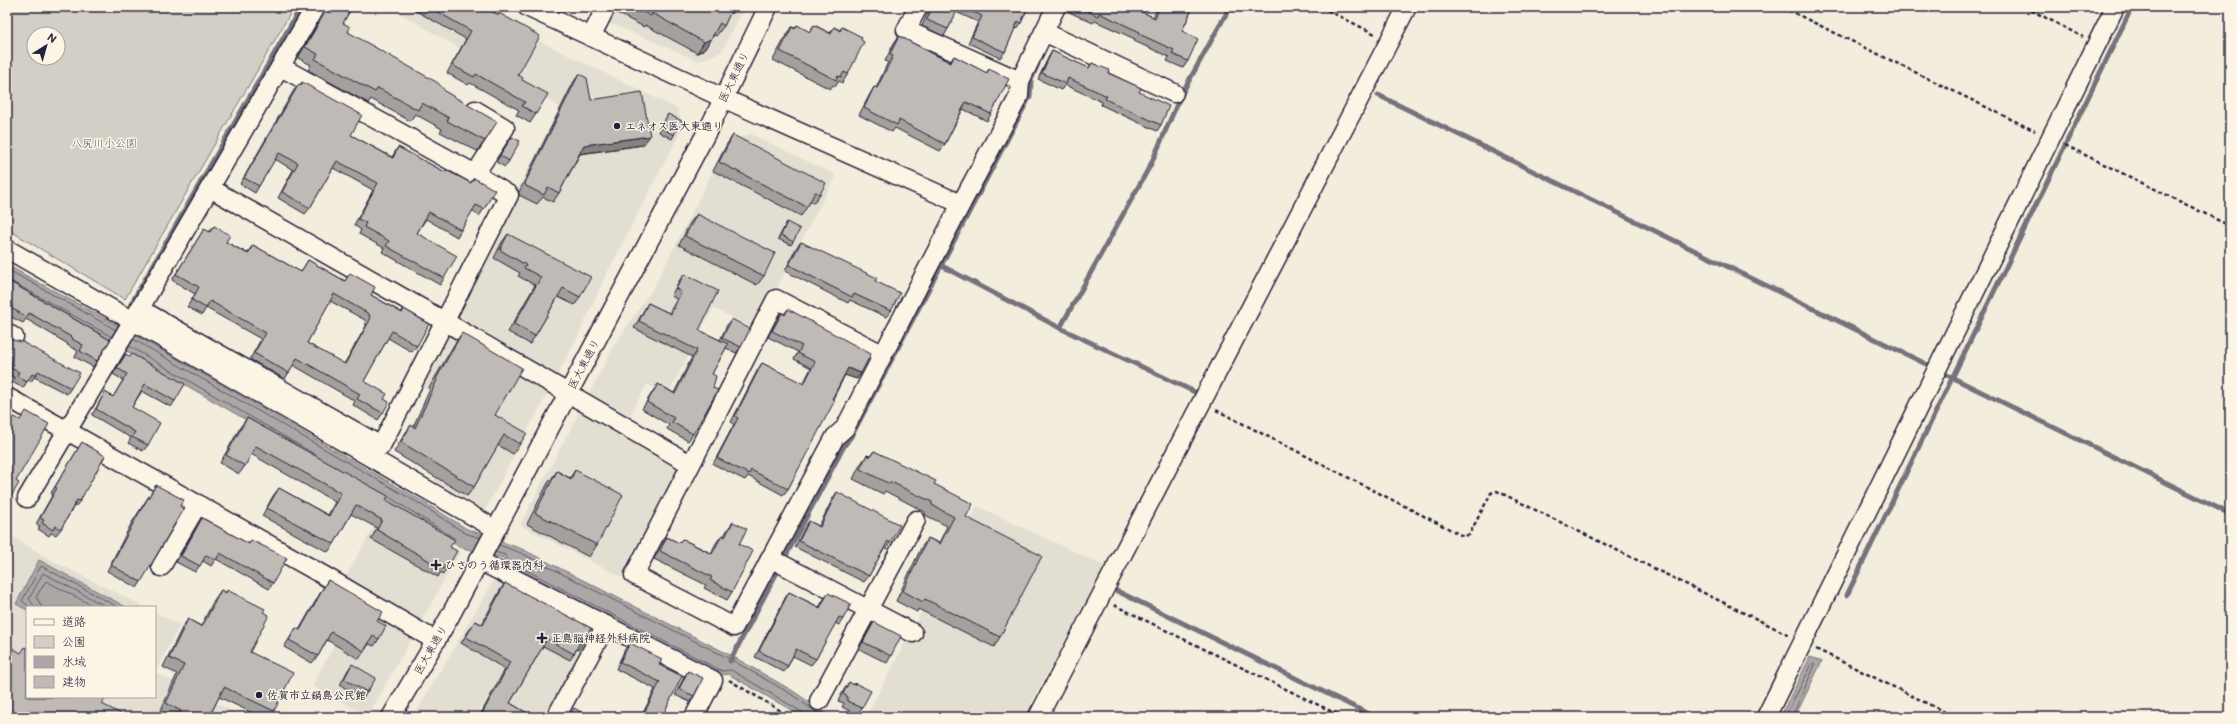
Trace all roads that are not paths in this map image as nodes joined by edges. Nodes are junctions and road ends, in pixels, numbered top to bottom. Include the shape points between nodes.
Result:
1 (315, 7) edge
2 (527, 7) edge
3 (606, 7) edge
4 (768, 7) edge
5 (918, 7) edge
6 (1056, 7) edge
7 (1408, 7) edge
8 (2115, 7) edge
9 (1049, 35) junction
10 (591, 37) junction
11 (281, 67) junction
12 (1020, 81) junction
13 (1174, 93) dead end
14 (725, 98) junction
15 (460, 101) edge
16 (475, 174) junction
17 (210, 188) junction
18 (962, 204) junction
19 (7, 249) edge
20 (134, 319) junction
21 (444, 321) junction
22 (882, 354) junction
23 (568, 394) junction
24 (7, 397) edge
25 (68, 431) junction
26 (690, 464) junction
27 (27, 498) dead end
28 (198, 504) junction
29 (916, 520) dead end
30 (489, 528) junction
31 (479, 558) junction
32 (777, 561) junction
33 (161, 567) dead end
34 (868, 609) junction
35 (606, 625) junction
36 (913, 633) dead end
37 (436, 641) junction
38 (818, 701) dead end
39 (391, 717) edge
40 (556, 717) edge
41 (694, 717) edge
42 (1038, 717) edge
43 (1766, 717) edge

1 - 11 street
2 - 10 street
3 - 10 street
4 - 14 street, 医大東通り
5 - 12 street via 906,30
6 - 9 street
7 - 42 street
8 - 43 street
9 - 12 street
9 - 13 street
10 - 14 street
11 - 16 street
11 - 17 street
12 - 18 street via 1019,96
14 - 18 street
14 - 23 street, 医大東通り
15 - 16 street via 505,128
16 - 21 street via 509,195
17 - 20 street
17 - 21 street
18 - 22 street
19 - 20 street
20 - 21 street via 381,446
20 - 25 street
20 - 30 street
21 - 23 street
22 - 26 street via 776,299
22 - 32 street via 845,428 835,437
23 - 26 street
23 - 30 street, 医大東通り
24 - 25 street
25 - 27 street
25 - 28 street
26 - 32 street via 634,575 734,627
28 - 33 street
28 - 37 street
29 - 34 street
30 - 31 street, 医大東通り
31 - 35 street
31 - 37 street, 医大東通り
32 - 34 street
34 - 36 street
34 - 38 street
35 - 40 street
35 - 41 street via 713,680
37 - 39 street, 医大東通り

